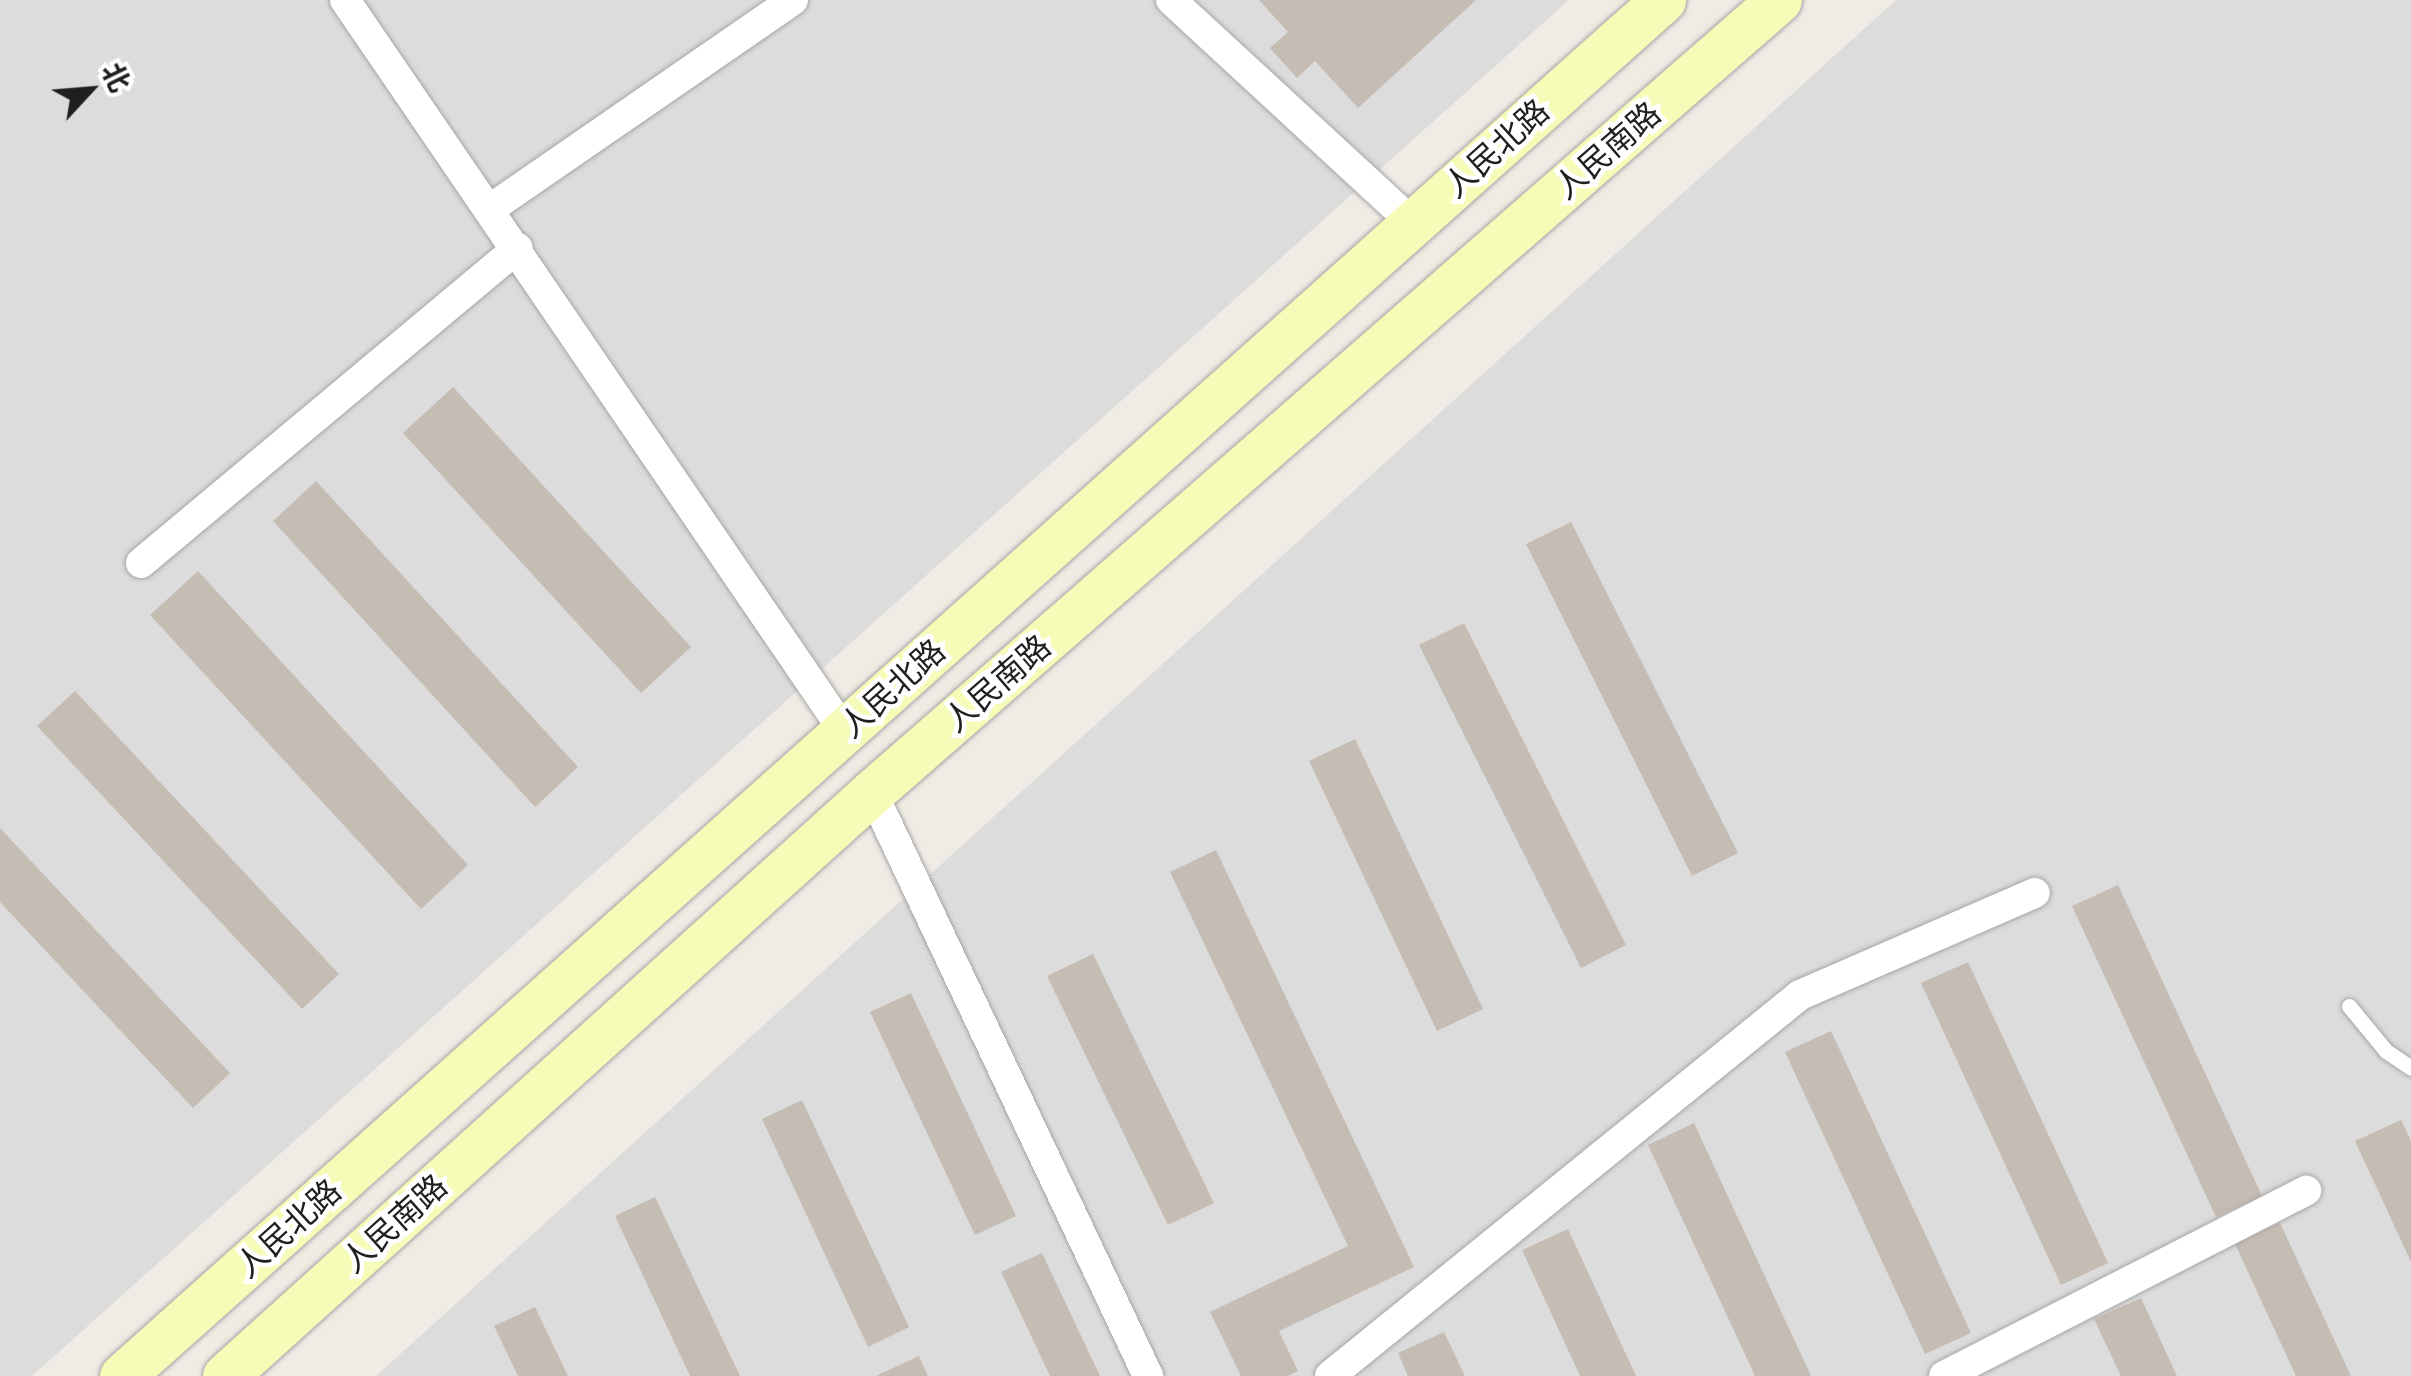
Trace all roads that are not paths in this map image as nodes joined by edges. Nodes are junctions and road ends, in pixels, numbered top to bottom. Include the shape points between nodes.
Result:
1 (345, 0) edge
2 (792, 0) edge
3 (1171, 0) edge
4 (1662, 0) edge
5 (1779, 0) edge
6 (490, 209) junction
7 (1413, 223) junction
8 (518, 248) junction
9 (141, 562) dead end
10 (844, 731) junction
11 (872, 792) junction
12 (2035, 893) dead end
13 (2349, 1006) dead end
14 (2411, 1068) edge
15 (2306, 1192) dead end
16 (122, 1376) edge
17 (225, 1376) edge
18 (1148, 1376) edge
19 (1330, 1376) edge
20 (1944, 1376) edge

1 - 6 street
2 - 6 street
3 - 7 street
4 - 7 main road, 人民北路
5 - 11 main road, 人民南路
6 - 8 street
7 - 10 main road, 人民北路
8 - 9 street
8 - 10 street
10 - 16 main road, 人民北路
11 - 17 main road, 人民南路
11 - 18 street
12 - 19 street via 1800,995
13 - 14 lane via 2386,1051
15 - 20 street

